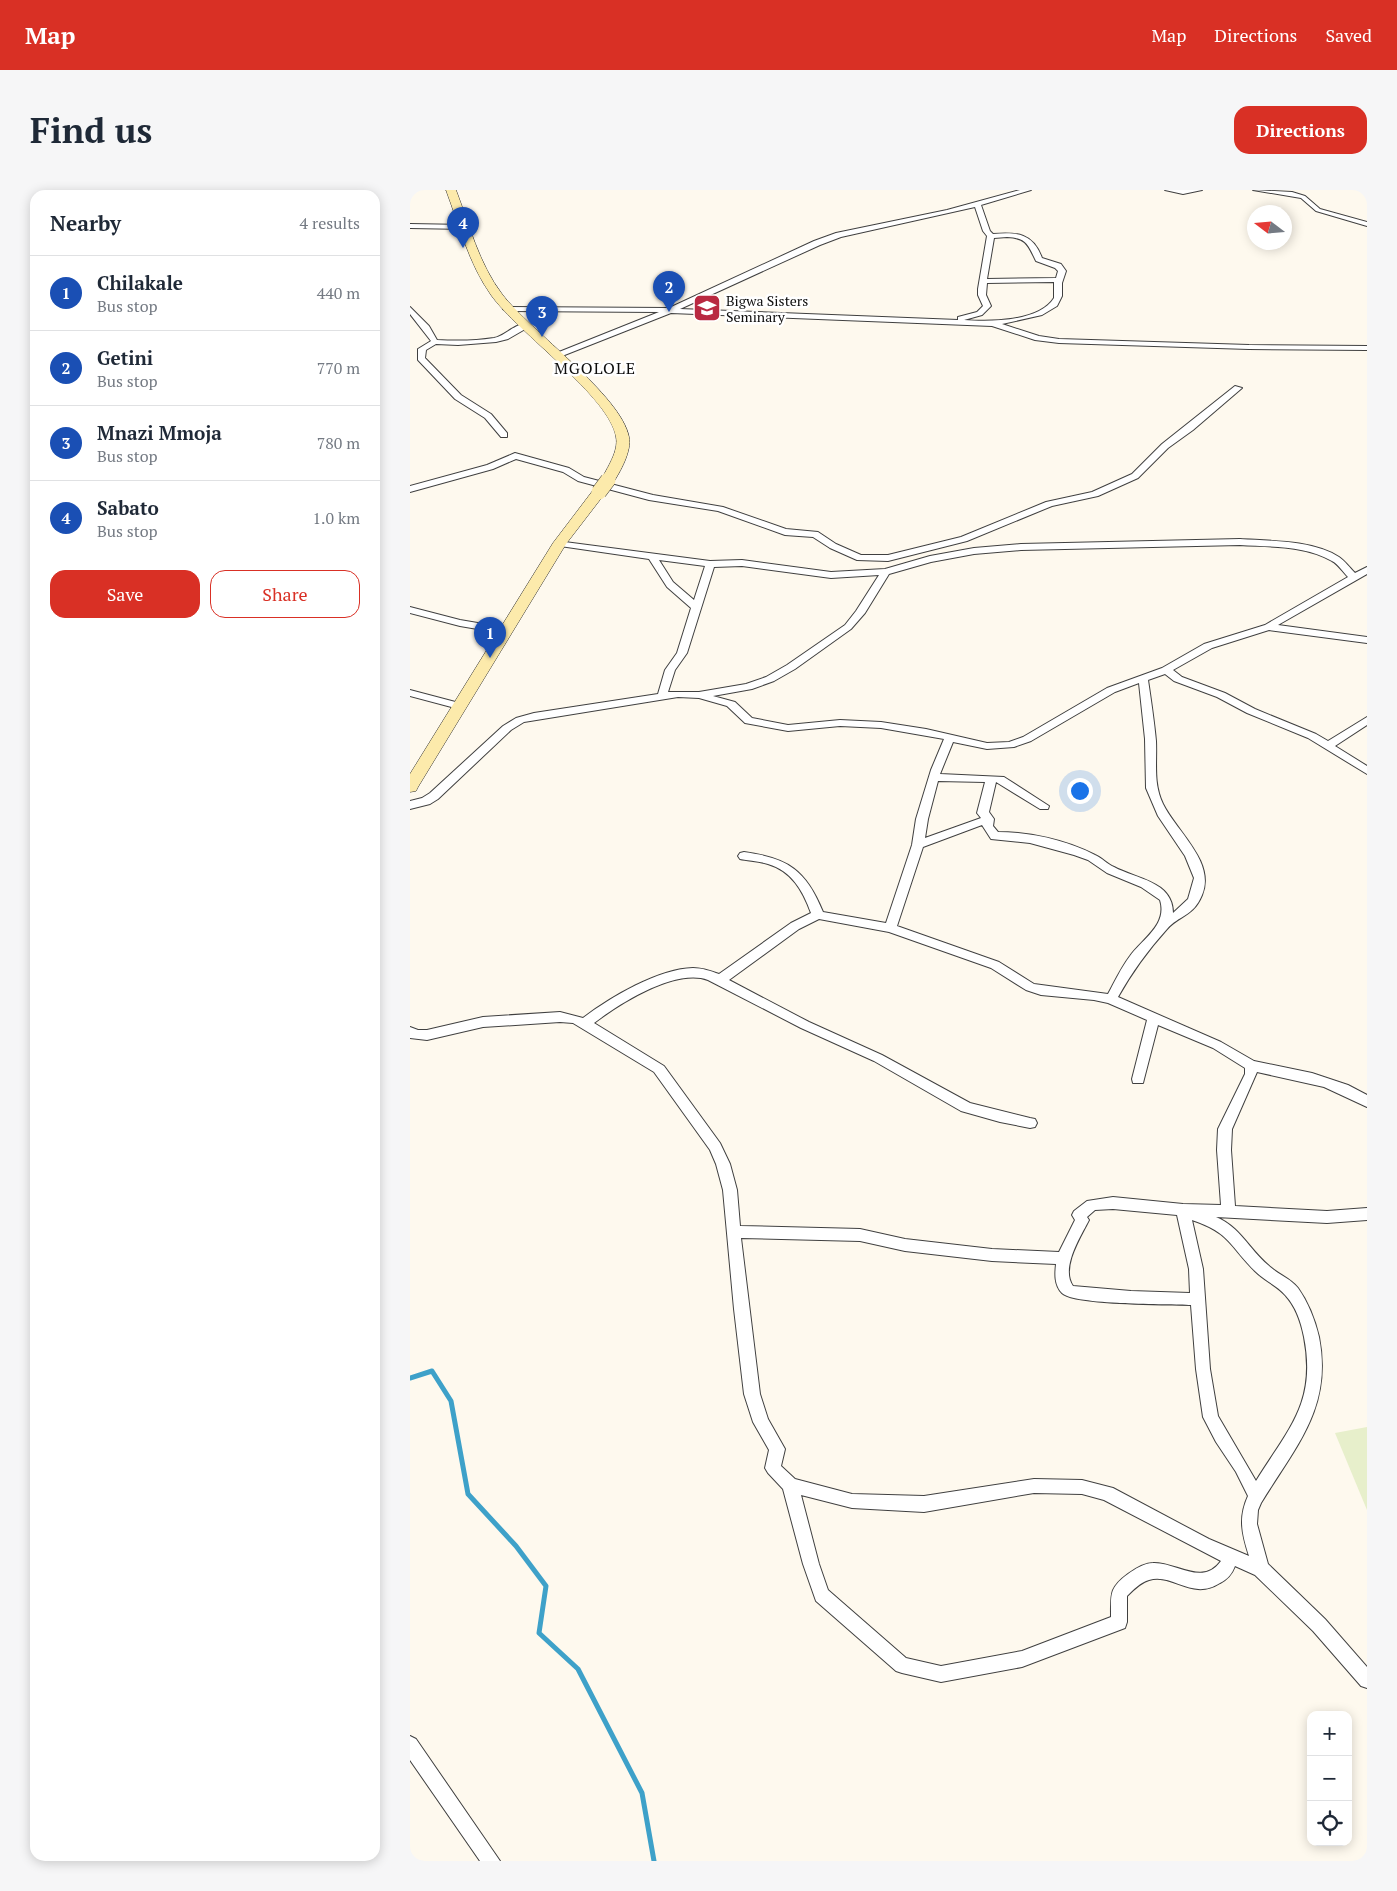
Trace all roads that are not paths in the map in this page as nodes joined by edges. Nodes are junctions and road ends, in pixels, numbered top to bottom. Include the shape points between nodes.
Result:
1 (451, 190) edge
2 (1028, 190) edge
3 (1168, 190) edge
4 (1199, 190) edge
5 (1256, 190) edge
6 (978, 205) junction
7 (1367, 224) edge
8 (410, 226) edge
9 (466, 227) junction
10 (991, 236) junction
11 (1058, 280) junction
12 (984, 281) junction
13 (410, 309) edge
14 (508, 309) junction
15 (669, 311) junction
16 (948, 322) junction
17 (993, 324) junction
18 (524, 326) junction
19 (534, 334) junction
20 (506, 337) junction
21 (435, 342) junction
22 (1367, 348) edge
23 (557, 356) junction
24 (1238, 388) dead end
25 (504, 435) dead end
26 (603, 486) joint
27 (410, 489) edge
28 (560, 543) junction
29 (652, 556) junction
30 (710, 564) junction
31 (1367, 570) edge
32 (886, 572) junction
33 (1354, 577) junction
34 (696, 607) junction
35 (410, 610) edge
36 (1268, 627) junction
37 (507, 631) junction
38 (1367, 640) edge
39 (1166, 670) junction
40 (1143, 678) junction
41 (410, 693) edge
42 (698, 695) junction
43 (662, 696) junction
44 (459, 706) junction
45 (1367, 720) edge
46 (950, 737) junction
47 (1328, 746) junction
48 (1367, 771) edge
49 (935, 777) junction
50 (991, 779) junction
51 (410, 787) edge
52 (410, 806) edge
53 (1044, 806) dead end
54 (988, 820) junction
55 (918, 845) junction
56 (744, 856) dead end
57 (818, 915) junction
58 (1163, 924) junction
59 (890, 928) junction
60 (720, 980) junction
61 (1111, 999) junction
62 (1154, 1017) junction
63 (584, 1024) junction
64 (412, 1035) edge
65 (1251, 1066) junction
66 (1138, 1079) dead end
67 (1367, 1102) edge
68 (1030, 1123) dead end
69 (1183, 1210) junction
70 (1228, 1210) junction
71 (1367, 1214) edge
72 (734, 1232) junction
73 (1064, 1258) junction
74 (1198, 1299) junction
75 (790, 1485) junction
76 (1256, 1497) junction
77 (1230, 1554) junction
78 (1261, 1569) junction
79 (1367, 1680) edge
80 (410, 1745) edge
81 (491, 1861) edge

1 - 9 street
2 - 6 street
3 - 4 street
5 - 7 street via 1303,196 1318,210
6 - 10 street
6 - 15 street via 839,235
8 - 9 street
9 - 14 street via 472,247
10 - 11 street via 1012,235 1031,243 1039,258 1061,268
10 - 12 street
11 - 12 street
11 - 17 street via 1059,296 1050,308
12 - 16 street via 982,295 987,306 984,311
13 - 21 street
14 - 15 street
14 - 18 street
15 - 16 street
15 - 23 street
16 - 17 street
17 - 22 street via 1059,341
18 - 19 street
18 - 20 street
19 - 20 street
19 - 23 street
20 - 21 street via 464,343
21 - 25 street via 422,349 422,358 458,397 488,416
23 - 26 street via 600,398 621,429 621,449
24 - 27 street via 1165,446 1135,476 1094,494 1049,504 964,539 888,558 860,558 815,534 785,532 720,509 643,495 581,479 566,470 515,456 490,467
26 - 28 street
28 - 29 street
28 - 37 street
29 - 30 street
29 - 34 street via 661,576
30 - 32 street via 742,563 831,575
30 - 34 street
31 - 33 street
32 - 33 street via 974,551 1063,545 1231,541 1320,552 1336,559
32 - 42 street via 848,627 791,667 770,680 748,687
33 - 36 street
34 - 43 street via 682,654 670,670
35 - 37 street
36 - 38 street
36 - 39 street via 1208,646
37 - 44 street
39 - 40 street
39 - 47 street via 1178,679 1221,694
40 - 46 street via 1111,690 1017,743 987,746
40 - 58 street via 1152,793 1200,878 1193,902
41 - 44 street
42 - 43 street
42 - 46 street via 731,704 749,721 788,728 840,723 881,725
43 - 52 street via 520,720 507,728 434,796
44 - 51 street
45 - 47 street
46 - 49 street
47 - 48 street
49 - 50 street
49 - 55 street
50 - 53 street via 1012,785
50 - 54 street via 984,813
54 - 55 street
54 - 58 street via 987,827 995,836 1025,838 1090,856 1113,872 1138,880 1167,902
55 - 59 street
56 - 57 street via 772,860 792,872 807,886
57 - 59 street
57 - 60 street via 795,926
58 - 61 street via 1135,958
59 - 61 street via 995,965 1041,990
60 - 63 street via 707,974 689,972 675,975 597,1013
60 - 68 street via 805,1025 878,1058 966,1107
61 - 62 street
62 - 65 street via 1216,1045
62 - 66 street
63 - 64 street via 560,1017 513,1018
63 - 72 street via 659,1070 715,1147 730,1190
65 - 67 street via 1335,1085 1354,1092
65 - 70 street via 1251,1074 1225,1129
69 - 70 street
69 - 73 street via 1113,1203 1092,1205 1079,1215 1082,1220
69 - 74 street via 1196,1269
69 - 76 street via 1215,1223 1237,1238 1263,1270 1292,1292 1303,1308 1310,1329 1314,1379 1310,1404 1292,1442
70 - 71 street via 1327,1217
72 - 73 street via 860,1235 905,1245 992,1255
72 - 75 street via 752,1394 761,1422 777,1449 773,1468
73 - 74 street via 1064,1287 1067,1291
74 - 76 street via 1203,1369 1211,1417
75 - 77 street via 852,1501 924,1504 1034,1486 1082,1487 1108,1493 1203,1544
75 - 77 street via 822,1595 902,1665 941,1674 1022,1659 1089,1635 1119,1622 1119,1592 1140,1575 1155,1571 1183,1579 1208,1581 1226,1568
76 - 78 street via 1249,1522
77 - 78 street
78 - 79 street via 1319,1625
80 - 81 street

